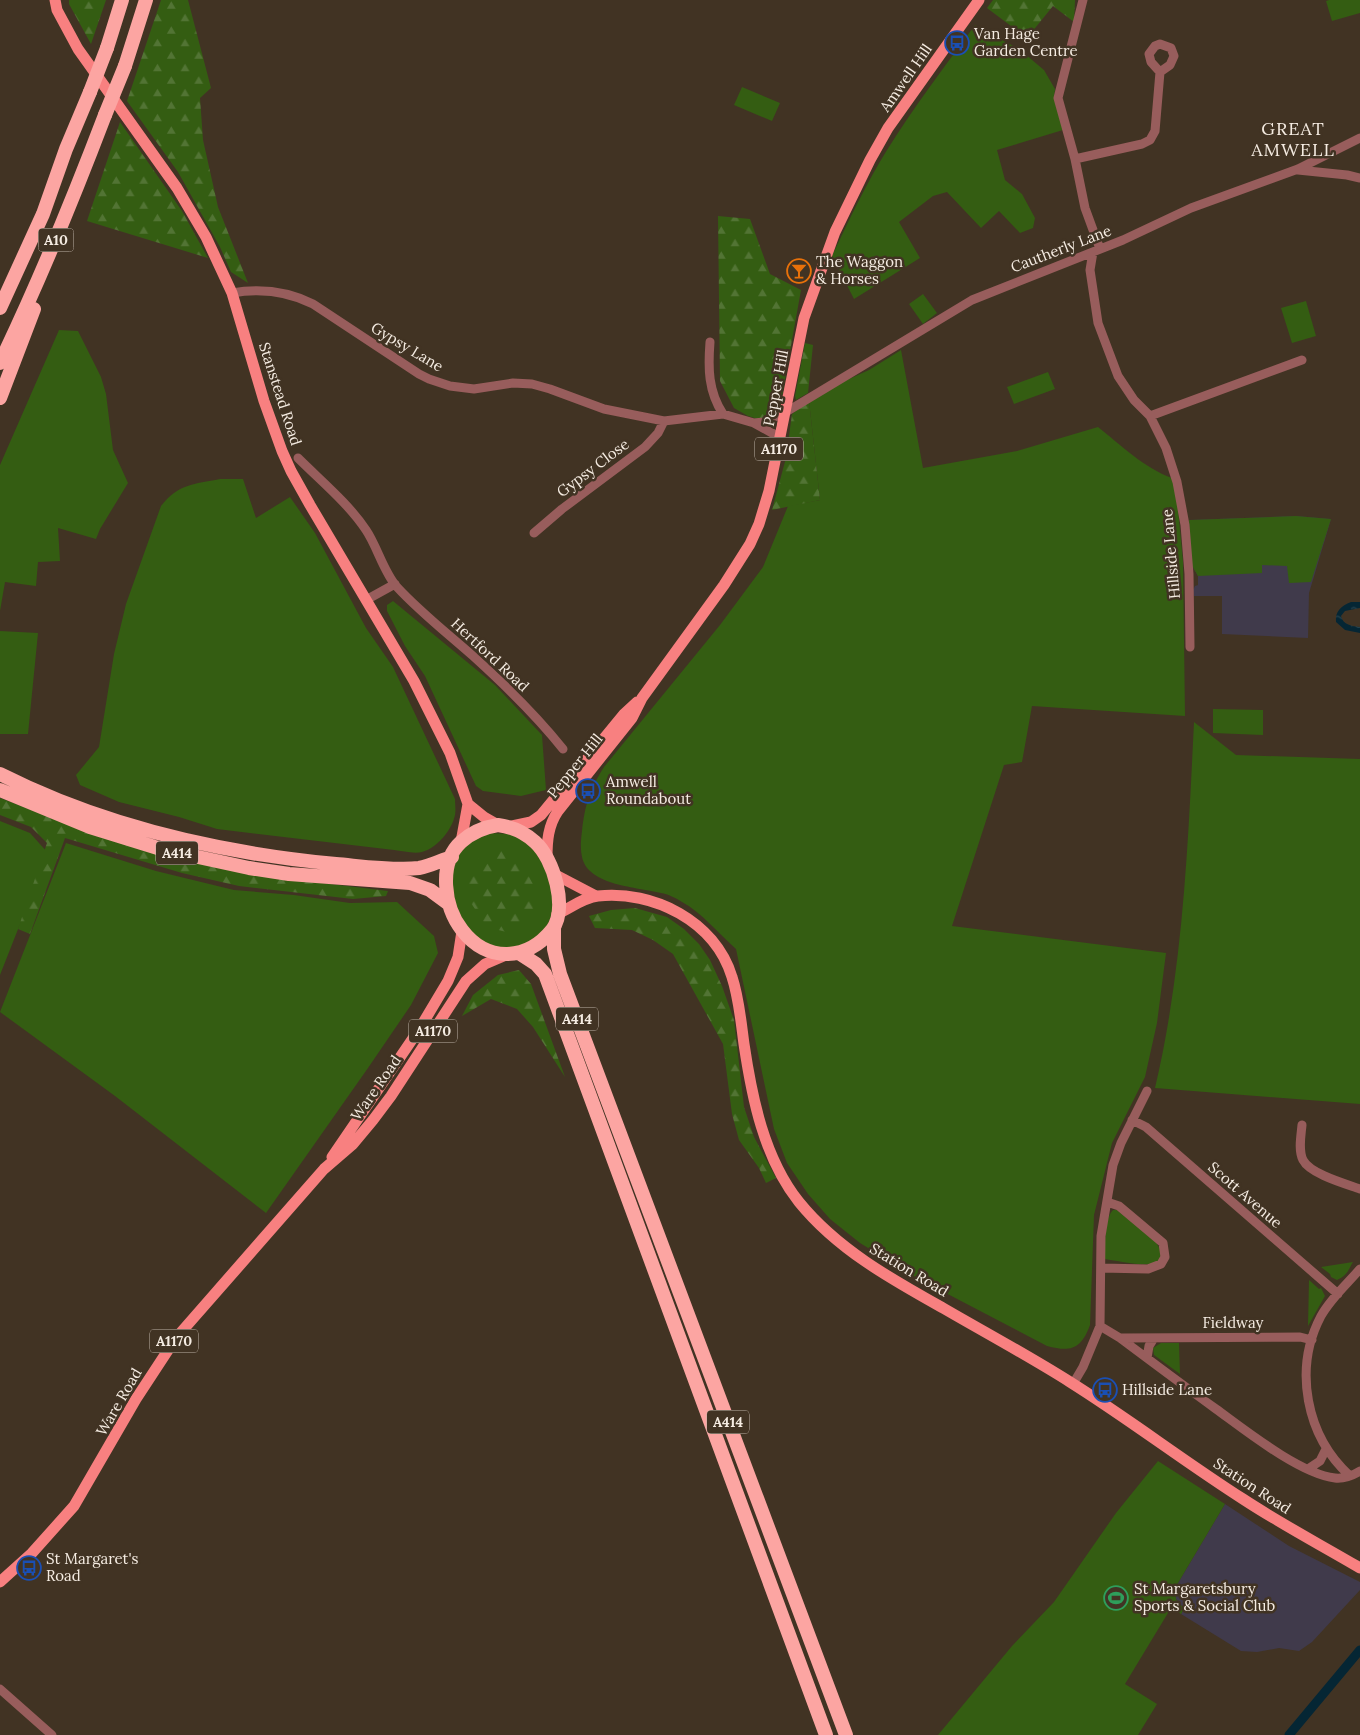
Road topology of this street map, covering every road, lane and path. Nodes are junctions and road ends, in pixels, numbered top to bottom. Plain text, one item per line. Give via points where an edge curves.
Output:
1 (55, 0) edge
2 (122, 0) edge
3 (146, 0) edge
4 (979, 0) edge
5 (1083, 0) edge
6 (1160, 72) dead end
7 (1360, 138) edge
8 (1075, 159) junction
9 (1298, 170) junction
10 (862, 176) joint
11 (1360, 178) edge
12 (43, 214) junction
13 (62, 226) junction
14 (1096, 250) junction
15 (1077, 258) junction
16 (1090, 270) junction
17 (0, 292) edge
18 (232, 293) junction
19 (0, 308) edge
20 (710, 342) dead end
21 (1302, 360) dead end
22 (0, 363) edge
23 (0, 398) edge
24 (786, 412) junction
25 (723, 414) junction
26 (1150, 416) junction
27 (664, 422) junction
28 (754, 423) junction
29 (781, 438) junction
30 (298, 458) dead end
31 (534, 533) dead end
32 (394, 584) junction
33 (366, 600) junction
34 (1190, 648) dead end
35 (642, 698) junction
36 (563, 749) dead end
37 (0, 774) edge
38 (0, 790) edge
39 (468, 804) junction
40 (505, 825) junction
41 (461, 842) junction
42 (452, 857) junction
43 (547, 858) junction
44 (554, 874) junction
45 (596, 896) junction
46 (449, 904) junction
47 (556, 920) junction
48 (462, 931) junction
49 (512, 954) junction
50 (1147, 1091) dead end
51 (1132, 1120) junction
52 (1302, 1125) dead end
53 (324, 1169) junction
54 (1360, 1189) edge
55 (1107, 1202) junction
56 (1100, 1268) junction
57 (1360, 1268) edge
58 (1338, 1294) junction
59 (1100, 1326) junction
60 (1120, 1338) junction
61 (1154, 1338) junction
62 (1312, 1340) junction
63 (1147, 1358) junction
64 (1073, 1384) junction
65 (1326, 1449) junction
66 (1308, 1469) junction
67 (1360, 1471) edge
68 (1350, 1476) junction
69 (1360, 1568) edge
70 (0, 1582) edge
71 (0, 1689) edge
72 (52, 1735) edge
73 (826, 1735) edge
74 (846, 1735) edge

1 - 18 main road, Stanstead Road via 78,49 177,188 206,237
2 - 12 highway, A10, bridge via 107,48
3 - 13 highway, A10, bridge via 125,66
4 - 10 main road, Amwell Hill / A1170 via 888,128
5 - 8 street via 1058,98
6 - 8 street via 1155,131 1150,140
7 - 9 street, Cautherly Lane
8 - 14 street
9 - 11 street
9 - 14 street, Cautherly Lane via 1191,208
10 - 24 main road, Pepper Hill / A1170 via 835,232 811,296
12 - 17 highway
12 - 19 highway, A10
13 - 22 highway, A10
13 - 23 highway via 31,320
14 - 15 street, Cautherly Lane
14 - 16 street, Hillside Lane
15 - 16 street
15 - 24 street, Cautherly Lane via 972,300
16 - 26 street, Hillside Lane via 1098,323 1118,376
18 - 27 street, Gypsy Lane via 260,290 298,296 419,374 444,385 474,389 513,383 532,384 604,409
18 - 33 main road, Stanstead Road via 282,451
20 - 25 street via 709,377 713,396
21 - 26 street
24 - 28 street
24 - 29 main road, Pepper Hill / A1170
25 - 27 street, Gypsy Lane
25 - 28 street, Gypsy Lane
26 - 34 street, Hillside Lane via 1173,468 1185,526
27 - 31 street, Gypsy Close via 645,447
28 - 29 street, Gypsy Lane
29 - 35 main road, Pepper Hill / A1170 via 769,491 750,544
30 - 32 street, Hertford Road via 366,529
32 - 33 street
32 - 36 street, Hertford Road via 509,690
33 - 39 main road, Stanstead Road via 414,681 450,754
35 - 40 main road, Pepper Hill / A1170 via 624,714 541,815 524,825
35 - 43 main road, Pepper Hill / A1170 via 632,718 550,823
37 - 42 highway, A414 via 103,817 229,850 288,860 406,869 428,866
38 - 46 highway, A414 via 90,827 161,849 289,874 410,883 430,890
39 - 40 main road via 484,816
39 - 41 main road
40 - 41 highway via 485,827
40 - 43 highway via 537,843
41 - 42 highway
42 - 46 highway via 447,870
43 - 44 highway
44 - 45 main road, Station Road
44 - 47 highway via 559,896
45 - 47 main road, Station Road via 577,903
45 - 64 main road, Station Road via 643,898 675,910 696,925 718,948 732,975 748,1070 765,1139 796,1199 818,1225 900,1284
46 - 48 highway
47 - 49 highway via 543,940 532,948
47 - 74 highway, A414 via 554,948 560,974
48 - 49 highway via 490,951
48 - 53 main road, Ware Road / A1170 via 458,957 448,981 420,1028
49 - 53 main road, Ware Road / A1170 via 486,964 466,981 379,1112 353,1144
49 - 73 highway, A414 via 536,964 545,974
50 - 51 street
51 - 55 street via 1113,1165
51 - 58 street, Scott Avenue via 1146,1127
52 - 54 street via 1300,1150 1306,1164 1315,1171
53 - 70 main road, Ware Road / A1170 via 176,1338 136,1399 74,1506 32,1553
55 - 56 street
55 - 56 street via 1119,1206 1163,1243 1165,1257 1161,1264 1148,1269
56 - 59 street
57 - 58 street
58 - 62 street via 1321,1316
59 - 60 street
59 - 64 street
60 - 61 street, Fieldway
60 - 63 street
61 - 62 street, Fieldway via 1300,1337
61 - 63 street
62 - 65 street via 1307,1392 1314,1422
63 - 66 street via 1265,1444
64 - 69 main road, Station Road via 1242,1499
65 - 66 street via 1320,1461
65 - 68 street
66 - 68 street via 1330,1477
67 - 68 street
71 - 72 street

